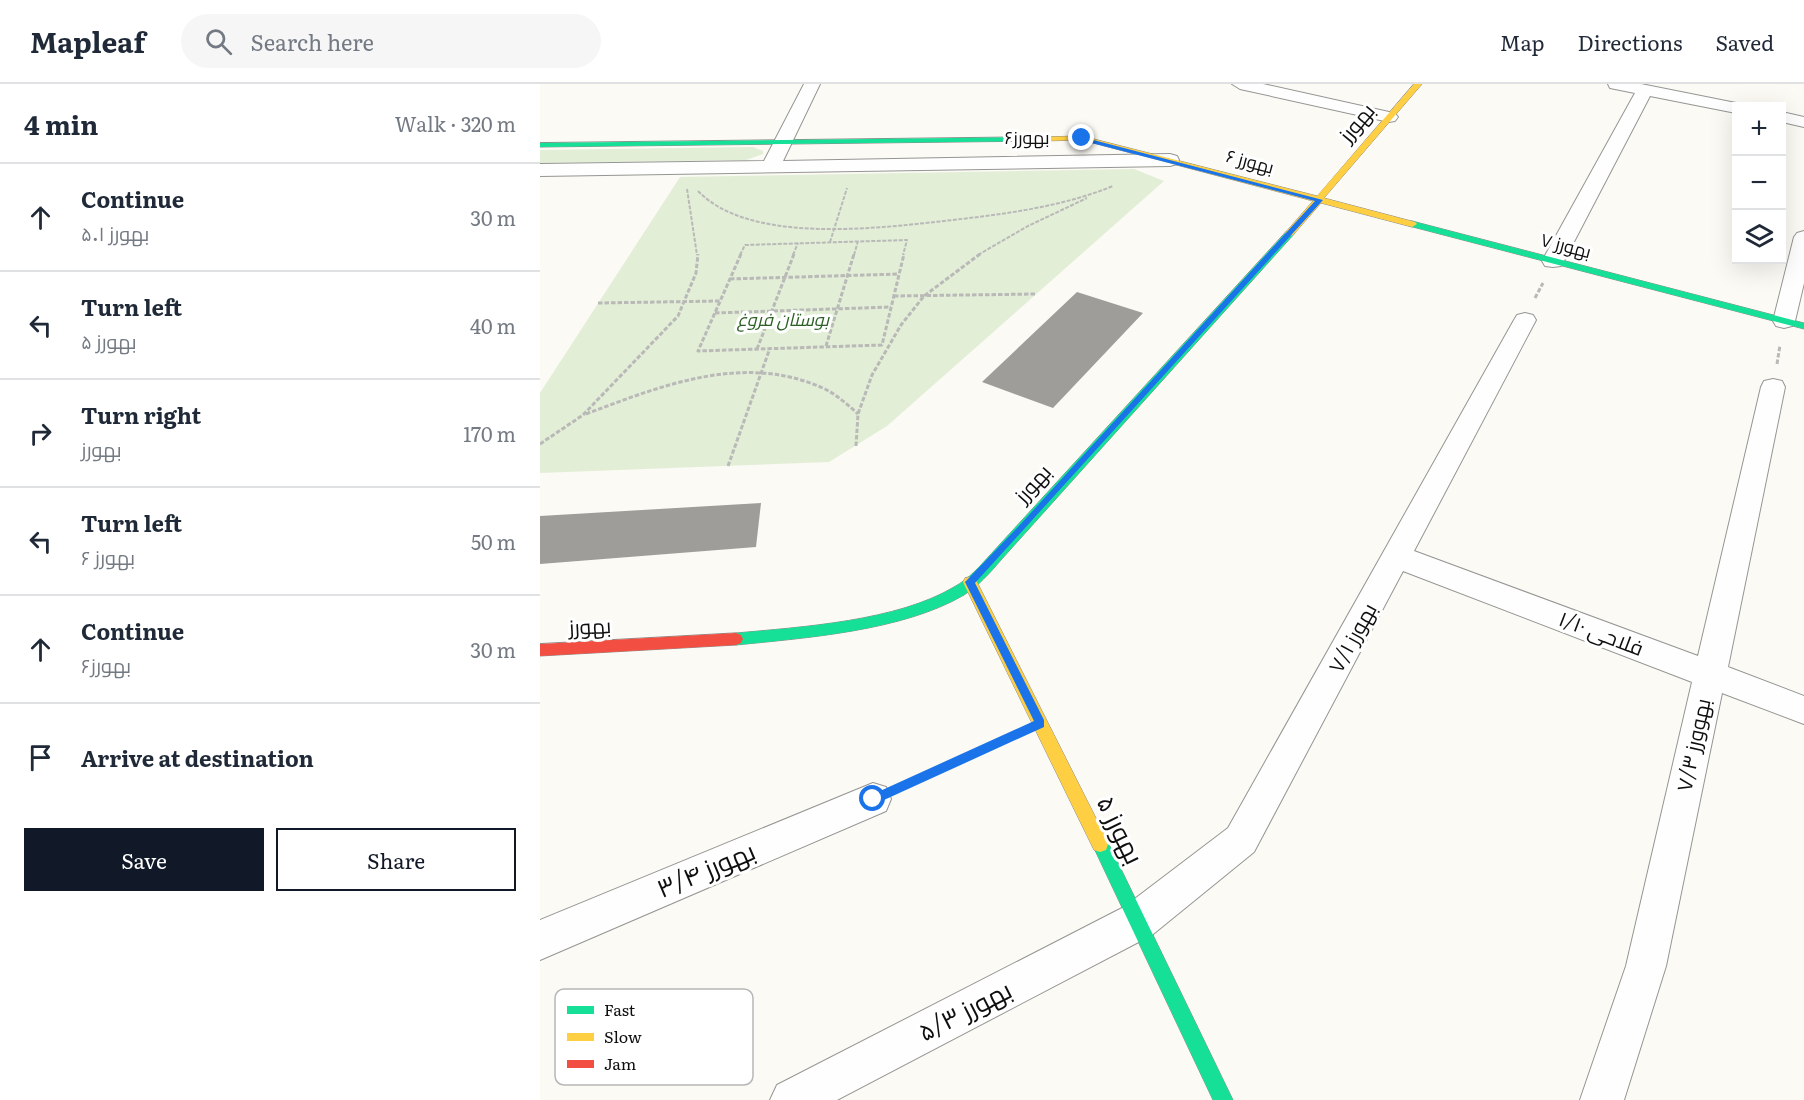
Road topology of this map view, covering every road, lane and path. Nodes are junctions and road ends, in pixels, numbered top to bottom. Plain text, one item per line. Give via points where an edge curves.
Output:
1 (813, 84) edge
2 (1240, 84) edge
3 (1418, 84) edge
4 (1616, 84) edge
5 (1645, 90) junction
6 (1732, 107) edge
7 (1389, 117) junction
8 (1786, 118) edge
9 (1804, 122) edge
10 (783, 142) junction
11 (540, 145) edge
12 (1170, 160) junction
13 (855, 165) junction
14 (770, 167) junction
15 (540, 170) edge
16 (686, 178) dead end
17 (1117, 184) dead end
18 (694, 186) dead end
19 (1096, 194) junction
20 (1320, 200) junction
21 (835, 230) junction
22 (1804, 237) edge
23 (858, 241) junction
24 (830, 242) junction
25 (798, 243) junction
26 (1553, 261) junction
27 (899, 274) junction
28 (848, 275) junction
29 (784, 277) junction
30 (730, 279) junction
31 (1036, 294) dead end
32 (894, 296) junction
33 (924, 296) junction
34 (684, 301) junction
35 (720, 301) junction
36 (598, 303) dead end
37 (891, 307) junction
38 (837, 309) junction
39 (772, 311) junction
40 (715, 313) junction
41 (1525, 320) joint
42 (1794, 323) edge
43 (826, 346) junction
44 (770, 348) junction
45 (757, 349) junction
46 (763, 373) junction
47 (1773, 387) joint
48 (858, 414) junction
49 (583, 415) junction
50 (540, 444) edge
51 (856, 446) dead end
52 (728, 466) dead end
53 (1398, 557) junction
54 (970, 582) junction
55 (540, 650) edge
56 (1710, 675) junction
57 (1804, 710) edge
58 (1041, 723) junction
59 (873, 799) joint
60 (1138, 921) junction
61 (540, 940) edge
62 (792, 1100) edge
63 (1223, 1100) edge
64 (1602, 1100) edge

1 - 10 street
2 - 7 street
3 - 7 street, بهورز
4 - 5 street
5 - 6 street
5 - 26 street
7 - 20 street, بهورز
8 - 9 street
10 - 11 street, بهورز۶
10 - 12 street, بهورز۶ via 1082,138
10 - 14 street
12 - 13 street, بهورز۶
12 - 20 street, بهورز ۶
13 - 14 street, بهورز۶
13 - 21 path
14 - 15 street, بهورز۶
16 - 34 path via 698,248 696,273
17 - 19 path
18 - 21 path via 710,203 742,214 779,225
19 - 21 path via 1034,209 970,218
19 - 33 path via 993,246
20 - 26 street, بهورز ۷
20 - 54 street, بهورز
21 - 24 path
22 - 42 street
23 - 24 path
23 - 27 path via 907,240
23 - 28 path
24 - 25 path
25 - 29 path
25 - 30 path via 745,245
26 - 41 path
26 - 42 street, بهورز ۷
27 - 28 path
27 - 32 path
28 - 29 path
28 - 38 path
29 - 30 path
29 - 39 path
30 - 35 path
31 - 33 path
32 - 33 path
32 - 37 path
33 - 48 path via 901,325 872,375
34 - 35 path
34 - 36 path
34 - 49 path via 678,316
35 - 40 path
37 - 38 path
37 - 43 path via 882,345
38 - 39 path
38 - 43 path
39 - 40 path
39 - 45 path
40 - 45 path via 698,351
41 - 53 street, بهورز ۷/۱
42 - 47 path
43 - 44 path
44 - 45 path
44 - 46 path
46 - 48 path via 827,390
46 - 49 path via 724,372 681,379
46 - 52 path
47 - 56 street, بهوورز ۷/۳
48 - 51 path
49 - 50 path
53 - 56 street, فلاحی ۱/۱۰
53 - 60 street, بهورز ۷/۱ via 1241,840
54 - 55 street, بهورز via 913,611 835,626 731,640
54 - 58 street, بهورز ۵
56 - 57 street, فلاحی ۱/۱۰
56 - 64 street, بهوورز ۷/۳ via 1646,966
58 - 59 path
58 - 60 street, بهورز ۵
59 - 61 street, بهورز ۳/۴
60 - 62 street, بهورز ۵/۳
60 - 63 street, بهورز ۵

